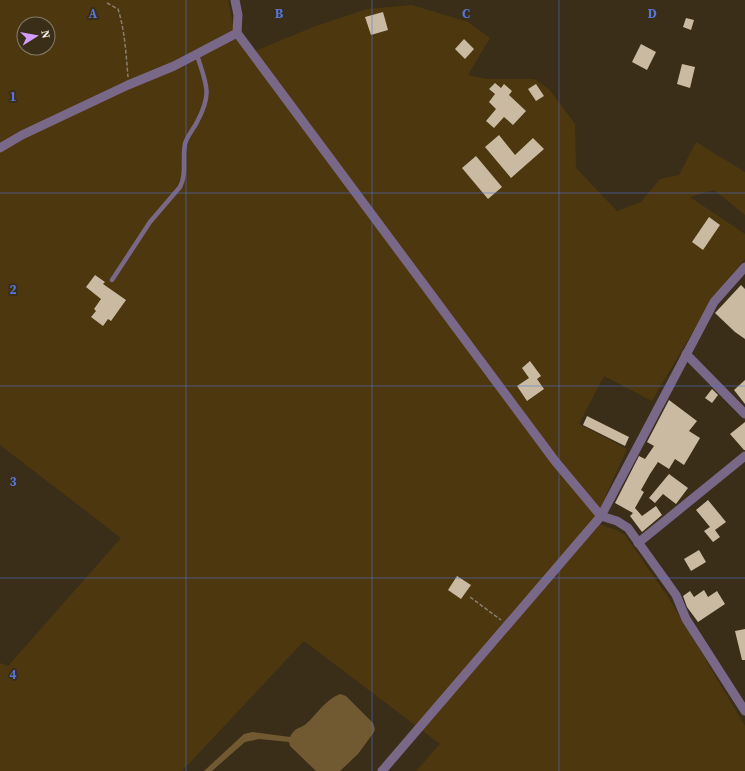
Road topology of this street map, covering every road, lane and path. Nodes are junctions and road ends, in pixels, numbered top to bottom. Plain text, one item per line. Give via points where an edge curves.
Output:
1 (235, 0) edge
2 (107, 3) dead end
3 (237, 33) junction
4 (197, 55) junction
5 (128, 84) junction
6 (0, 148) edge
7 (745, 267) edge
8 (112, 280) dead end
9 (686, 354) junction
10 (745, 414) edge
11 (745, 456) edge
12 (601, 516) junction
13 (638, 543) junction
14 (470, 597) dead end
15 (507, 625) junction
16 (745, 710) edge
17 (382, 771) edge

1 - 3 street via 238,15
2 - 5 path via 118,9 121,18
3 - 4 street
3 - 12 street via 555,461
4 - 5 street
4 - 8 lane via 207,96 205,106 185,144 183,181 150,222
5 - 6 street
7 - 9 street via 714,302
9 - 10 street
9 - 12 street
11 - 13 street
12 - 13 street via 628,528
12 - 15 street
13 - 16 street via 676,595 686,619
14 - 15 path
15 - 17 street

